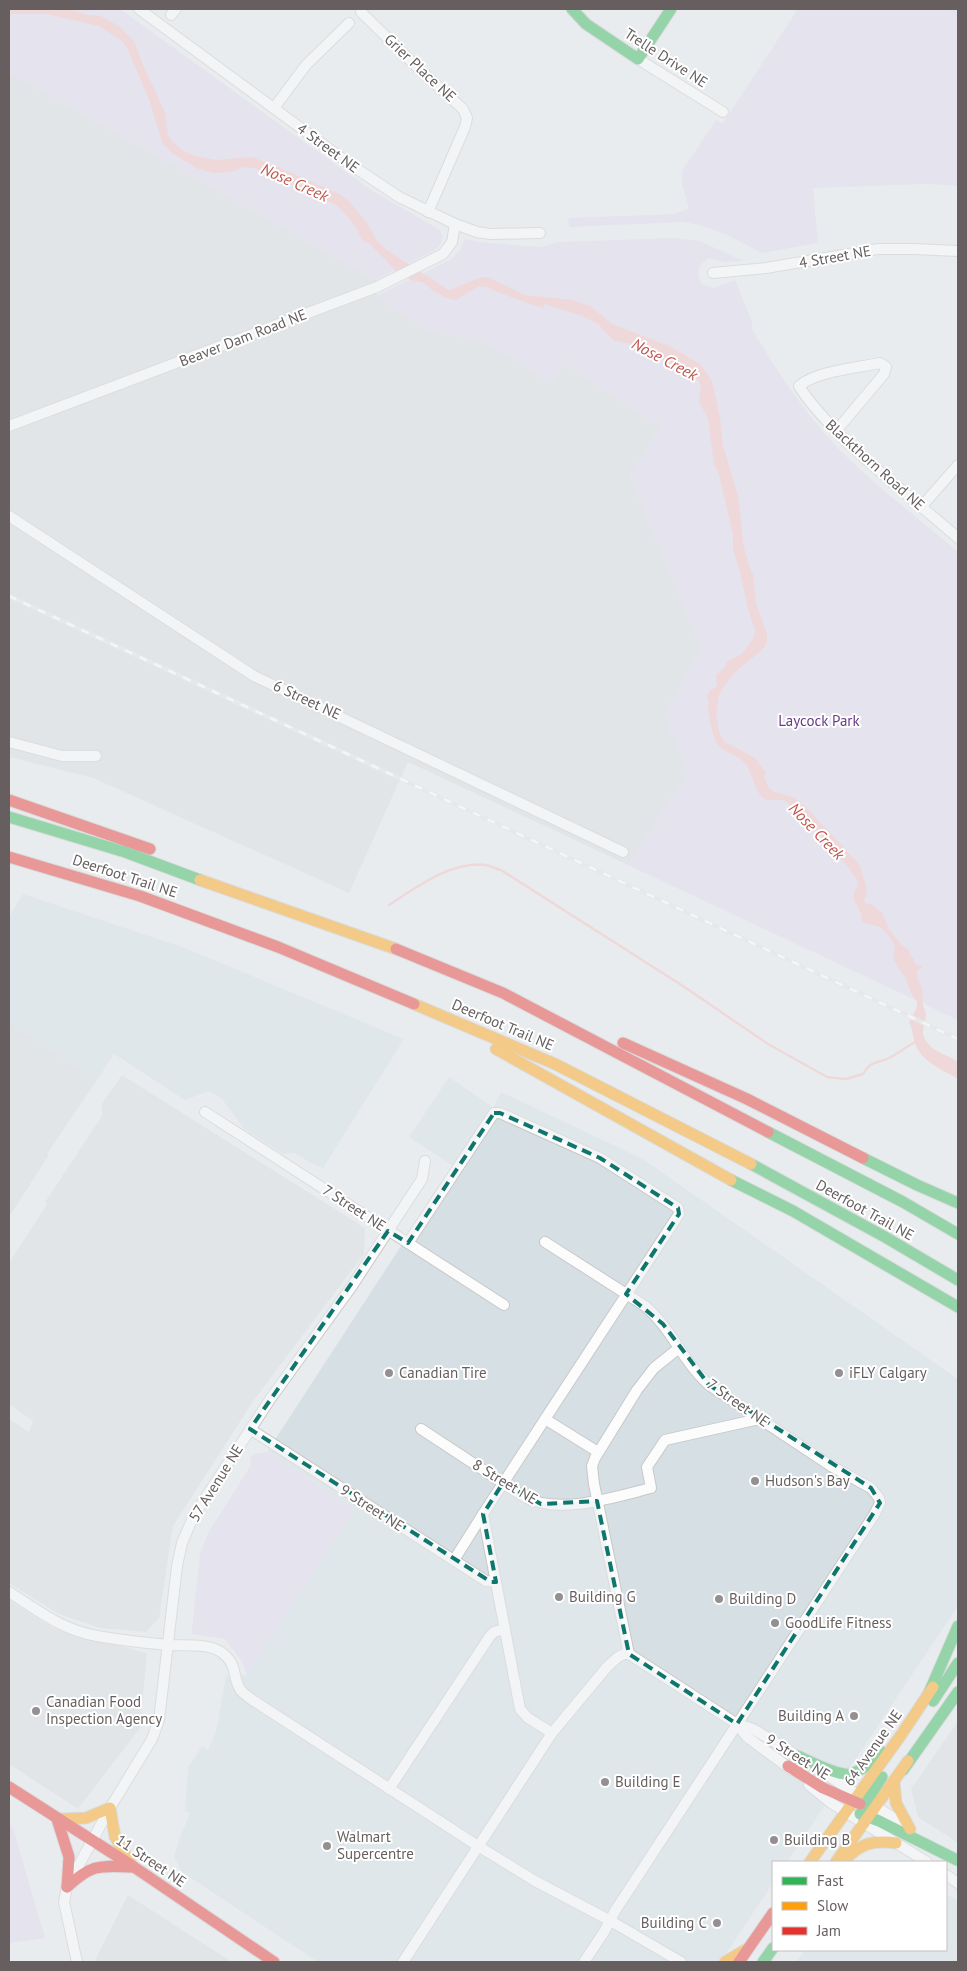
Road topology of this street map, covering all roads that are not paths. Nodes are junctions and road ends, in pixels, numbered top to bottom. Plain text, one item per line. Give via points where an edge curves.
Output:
1 (139, 9) edge
2 (572, 9) edge
3 (672, 9) edge
4 (361, 12) dead end
5 (349, 23) dead end
6 (638, 59) junction
7 (274, 108) junction
8 (723, 112) dead end
9 (428, 212) junction
10 (455, 224) junction
11 (540, 233) dead end
12 (958, 251) edge
13 (713, 272) dead end
14 (9, 426) edge
15 (836, 431) junction
16 (958, 465) edge
17 (922, 506) junction
18 (9, 516) edge
19 (958, 538) edge
20 (9, 742) edge
21 (96, 756) dead end
22 (9, 800) edge
23 (9, 817) edge
24 (623, 852) dead end
25 (9, 857) edge
26 (325, 925) junction
27 (324, 965) junction
28 (578, 1031) junction
29 (205, 1112) dead end
30 (425, 1161) dead end
31 (958, 1203) edge
32 (793, 1212) junction
33 (388, 1231) junction
34 (958, 1234) edge
35 (408, 1242) junction
36 (545, 1242) dead end
37 (958, 1280) edge
38 (626, 1294) junction
39 (504, 1305) dead end
40 (958, 1307) edge
41 (958, 1320) edge
42 (679, 1348) junction
43 (545, 1419) junction
44 (759, 1419) junction
45 (250, 1429) junction
46 (421, 1429) dead end
47 (598, 1452) junction
48 (503, 1483) junction
49 (597, 1501) junction
50 (483, 1514) junction
51 (454, 1560) junction
52 (496, 1582) junction
53 (9, 1592) edge
54 (958, 1626) edge
55 (505, 1629) junction
56 (168, 1645) junction
57 (958, 1649) edge
58 (628, 1654) junction
59 (958, 1663) edge
60 (958, 1683) edge
61 (958, 1692) edge
62 (928, 1695) junction
63 (736, 1724) junction
64 (552, 1733) junction
65 (901, 1735) junction
66 (798, 1756) junction
67 (788, 1766) junction
68 (903, 1770) junction
69 (894, 1781) junction
70 (9, 1787) edge
71 (389, 1789) junction
72 (110, 1808) junction
73 (864, 1808) junction
74 (845, 1813) junction
75 (57, 1819) junction
76 (910, 1829) junction
77 (93, 1841) junction
78 (896, 1843) junction
79 (478, 1846) junction
80 (958, 1860) edge
81 (811, 1861) edge
82 (837, 1861) edge
83 (844, 1861) edge
84 (925, 1861) edge
85 (134, 1867) junction
86 (947, 1876) edge
87 (958, 1883) edge
88 (67, 1887) junction
89 (772, 1914) edge
90 (609, 1920) junction
91 (748, 1948) junction
92 (772, 1949) edge
93 (78, 1962) edge
94 (274, 1962) edge
95 (402, 1962) edge
96 (584, 1962) edge
97 (682, 1962) edge
98 (725, 1962) edge
99 (739, 1962) edge
100 (763, 1962) edge

1 - 7 street, 4 Street NE
2 - 6 main road, Trelle Drive NE via 586,24
3 - 6 main road
4 - 9 street, Grier Place NE via 463,108 467,118
5 - 7 street via 306,65
6 - 8 street, Trelle Drive NE
7 - 9 street, 4 Street NE via 374,181
9 - 10 street, 4 Street NE
10 - 11 street, 4 Street NE via 490,234
10 - 14 street, Beaver Dam Road NE via 449,248 433,260 378,287
12 - 13 street, 4 Street NE via 878,249 766,268
15 - 15 street, Blackthorn Road NE via 799,386 806,380 880,363 886,367 884,374
15 - 17 street, Blackthorn Road NE
16 - 17 street
17 - 19 street, Blackthorn Road NE
18 - 24 street, 6 Street NE via 254,676
20 - 21 street via 62,756
22 - 26 main road via 130,841
23 - 26 main road, Deerfoot Trail NE via 125,852
25 - 27 main road, Deerfoot Trail NE via 140,896
26 - 28 main road, Deerfoot Trail NE via 381,943 504,994
27 - 32 main road via 340,978 475,1038
27 - 37 main road, Deerfoot Trail NE via 555,1064 787,1184
28 - 31 main road via 595,1030 747,1099
28 - 34 main road, Deerfoot Trail NE
29 - 33 street, 7 Street NE
30 - 33 street, 57 Avenue NE via 422,1178
32 - 40 main road
32 - 41 main road
33 - 35 street, 7 Street NE
33 - 45 street, 57 Avenue NE
35 - 38 street via 494,1113 500,1113 600,1158 678,1208 679,1214
35 - 39 street, 7 Street NE
36 - 38 street, 7 Street NE
38 - 42 street, 7 Street NE via 654,1314
38 - 43 street
42 - 44 street, 7 Street NE via 700,1377
42 - 47 street via 644,1379
43 - 47 street
43 - 48 street
44 - 49 street, 8 Street NE via 664,1440 647,1467 651,1488
44 - 63 street, 7 Street NE via 866,1485 876,1493 880,1503
45 - 51 street, 9 Street NE
45 - 56 street, 57 Avenue NE via 194,1515 182,1543 176,1566
46 - 48 street, 8 Street NE
47 - 49 street via 592,1466
48 - 49 street, 8 Street NE via 541,1504
48 - 50 street
49 - 58 street
50 - 51 street
50 - 52 street
51 - 52 street, 9 Street NE via 486,1580
52 - 55 street
53 - 56 street via 46,1618 71,1629 96,1636
54 - 62 main road
55 - 64 street via 520,1709
55 - 71 street via 490,1636
56 - 71 street via 211,1647 222,1652 235,1671 240,1689 251,1699
56 - 72 street, 57 Avenue NE via 162,1703 154,1732
57 - 62 main road, 64 Avenue NE
58 - 63 street, 9 Street NE
58 - 64 street via 618,1656 607,1667
59 - 73 main road
60 - 68 main road, 64 Avenue NE
61 - 68 main road
62 - 65 main road, 64 Avenue NE
63 - 66 street, 9 Street NE via 753,1729
63 - 67 street, 9 Street NE via 747,1737
63 - 90 street
64 - 79 street
65 - 66 main road via 870,1764 849,1774
65 - 73 main road, 64 Avenue NE
66 - 73 street, 9 Street NE
67 - 73 main road
67 - 74 street, 9 Street NE
68 - 69 main road, 64 Avenue NE
69 - 73 main road, 64 Avenue NE
69 - 76 main road via 896,1804
70 - 75 main road, 11 Street NE
71 - 79 street
72 - 75 main road via 88,1819
72 - 77 street, 57 Avenue NE
72 - 85 main road via 115,1837
73 - 74 main road, 64 Avenue NE
73 - 74 street, 9 Street NE
73 - 76 street, 9 Street NE
73 - 78 street, 9 Street NE
73 - 80 main road
73 - 82 main road, 64 Avenue NE
74 - 81 main road, 64 Avenue NE
75 - 77 main road, 11 Street NE
75 - 88 main road via 69,1857
76 - 80 street, 9 Street NE
77 - 85 main road, 11 Street NE
77 - 88 street, 57 Avenue NE
78 - 83 main road via 875,1840 854,1850
78 - 84 street, 9 Street NE
79 - 90 street
79 - 95 street
85 - 88 main road via 100,1866 82,1873
85 - 94 main road, 11 Street NE
86 - 87 street
88 - 93 street via 64,1902
89 - 91 main road
90 - 96 street
90 - 97 street
91 - 98 main road
91 - 99 main road
92 - 100 main road

